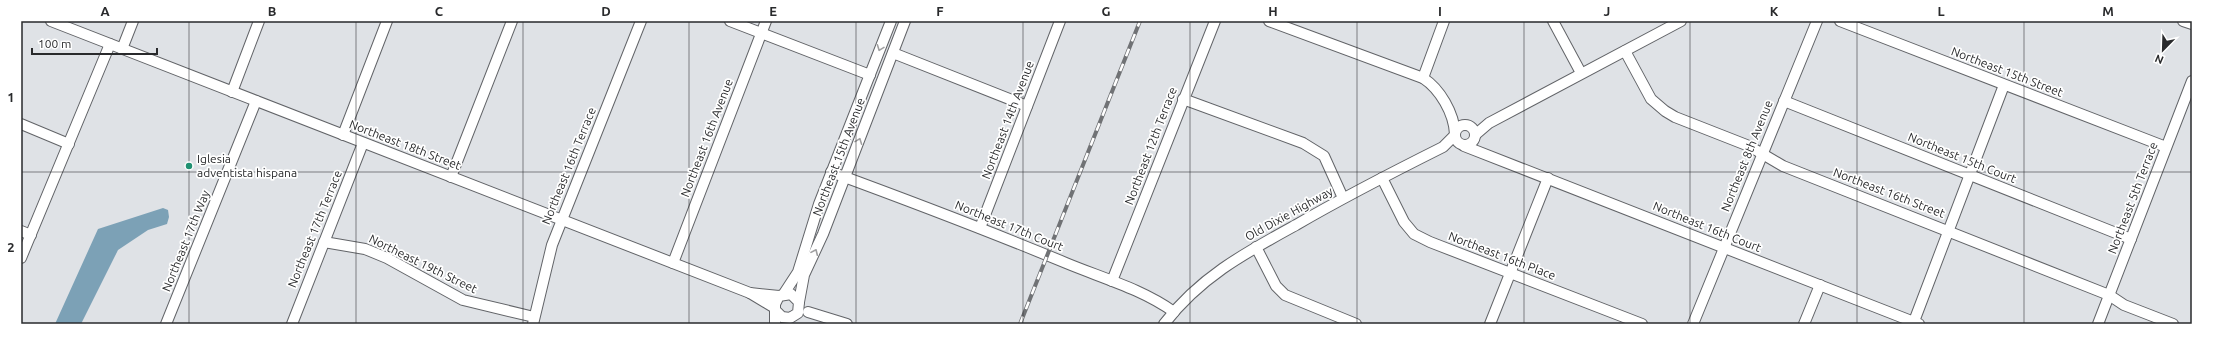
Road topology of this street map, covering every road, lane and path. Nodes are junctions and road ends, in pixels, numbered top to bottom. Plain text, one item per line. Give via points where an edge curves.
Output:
1 (51, 21) edge
2 (133, 21) edge
3 (259, 21) edge
4 (387, 21) edge
5 (512, 21) edge
6 (641, 21) edge
7 (730, 21) edge
8 (766, 21) edge
9 (891, 21) edge
10 (905, 21) edge
11 (1060, 21) edge
12 (1215, 21) edge
13 (1269, 21) edge
14 (1444, 21) edge
15 (1553, 21) edge
16 (1681, 21) edge
17 (1817, 21) edge
18 (1840, 21) edge
19 (2183, 21) edge
20 (2192, 24) edge
21 (761, 33) junction
22 (110, 44) junction
23 (122, 49) junction
24 (1625, 51) junction
25 (893, 53) junction
26 (1581, 74) junction
27 (870, 75) junction
28 (1423, 78) junction
29 (2192, 81) edge
30 (2004, 85) junction
31 (232, 92) junction
32 (1183, 99) junction
33 (256, 101) junction
34 (1784, 101) junction
35 (1027, 106) junction
36 (1451, 115) junction
37 (21, 124) edge
38 (1470, 131) junction
39 (343, 135) junction
40 (1458, 140) junction
41 (363, 143) junction
42 (69, 144) junction
43 (2166, 147) junction
44 (1485, 153) junction
45 (1762, 154) junction
46 (831, 172) junction
47 (1971, 175) junction
48 (451, 177) junction
49 (844, 177) junction
50 (1382, 178) junction
51 (1548, 178) junction
52 (1343, 198) junction
53 (562, 220) junction
54 (980, 228) junction
55 (1948, 230) junction
56 (26, 233) edge
57 (2131, 239) junction
58 (324, 242) junction
59 (1256, 247) junction
60 (1724, 248) junction
61 (21, 258) edge
62 (673, 263) junction
63 (1510, 273) junction
64 (1112, 281) junction
65 (1820, 285) junction
66 (750, 294) junction
67 (2110, 295) junction
68 (781, 296) junction
69 (800, 303) junction
70 (776, 310) junction
71 (808, 312) junction
72 (1174, 312) junction
73 (790, 320) edge
74 (533, 321) edge
75 (1915, 323) edge
76 (166, 324) edge
77 (292, 324) edge
78 (776, 324) edge
79 (847, 324) edge
80 (1164, 324) edge
81 (1356, 324) edge
82 (1490, 324) edge
83 (1642, 324) edge
84 (1693, 324) edge
85 (1804, 324) edge
86 (2098, 324) edge
87 (2173, 324) edge

1 - 22 street, Northeast 18th Street
2 - 23 street
3 - 31 street
4 - 39 street
5 - 48 street
6 - 53 street, Northeast 16th Terrace
7 - 21 street
8 - 21 street, Northeast 16th Avenue
9 -> 27 street, Northeast 15th Avenue
10 - 25 street, Northeast 15th Avenue
11 - 35 street, Northeast 14th Avenue
12 - 32 street, Northeast 12th Terrace
13 - 28 street, Northeast 16th Court
14 - 28 street
15 - 26 street
16 - 24 street
17 - 34 street, Northeast 8th Avenue
18 - 30 street, Northeast 15th Street
19 - 20 street
21 - 27 street
21 - 62 street, Northeast 16th Avenue
22 - 23 street, Northeast 18th Street
22 - 42 street
23 - 31 street, Northeast 18th Street
24 - 26 street
24 - 45 street, Northeast 16th Street via 1651,99 1665,112 1750,146
25 - 35 street
49 -> 25 street, Northeast 15th Avenue
26 - 38 street
27 - 46 street, Northeast 15th Avenue
28 - 36 street, Northeast 16th Court via 1434,85
29 - 43 street, Northeast 5th Terrace
30 - 43 street, Northeast 15th Street
30 - 47 street
31 - 33 street, Northeast 18th Street
32 - 52 street via 1303,143 1324,156
32 - 64 street, Northeast 12th Terrace
33 - 39 street, Northeast 18th Street
33 - 76 street, Northeast 17th Way
34 - 45 street, Northeast 8th Avenue
34 - 47 street, Northeast 15th Court
35 - 54 street, Northeast 14th Avenue
36 - 38 street, Northeast 16th Court
36 - 40 street, Northeast 16th Court
37 - 42 street
38 - 40 street via 1457,128
38 - 40 street via 1470,144
38 - 44 street, Northeast 16th Court via 1476,144
39 - 41 street, Northeast 18th Street
40 - 44 street, Northeast 16th Court
40 - 50 street, Old Dixie Highway
41 - 48 street, Northeast 18th Street
41 - 58 street, Northeast 17th Terrace
42 - 56 street
43 - 57 street, Northeast 5th Terrace
44 - 51 street, Northeast 16th Court
45 - 55 street, Northeast 16th Street via 1783,166
45 - 60 street, Northeast 8th Avenue
46 - 49 street, Northeast 17th Court
46 - 68 street, Northeast 15th Avenue via 798,272
47 - 55 street
47 - 57 street, Northeast 15th Court
48 - 53 street, Northeast 18th Street
49 - 54 street, Northeast 17th Court
69 -> 49 street, Northeast 15th Avenue via 804,275
50 - 52 street, Old Dixie Highway
50 - 63 street, Northeast 16th Place via 1404,222 1414,234
51 - 60 street, Northeast 16th Court
51 - 63 street
52 - 59 street, Old Dixie Highway
53 - 62 street, Northeast 18th Street
53 - 74 street, Northeast 16th Terrace via 552,245
54 - 64 street, Northeast 17th Court
55 - 67 street, Northeast 16th Street
55 - 75 street
56 - 61 street
57 - 67 street, Northeast 5th Terrace
58 - 74 street, Northeast 19th Street via 365,249 387,258 463,300
58 - 77 street, Northeast 17th Terrace
59 - 72 street, Old Dixie Highway via 1223,267 1197,288
59 - 81 street via 1276,286 1285,295
60 - 65 street, Northeast 16th Court
60 - 84 street, Northeast 8th Avenue
62 - 66 street, Northeast 18th Street
63 - 82 street
63 - 83 street, Northeast 16th Place
64 - 72 street, Northeast 17th Court via 1153,298
65 - 75 street, Northeast 16th Court
65 - 85 street
66 - 68 street, Northeast 18th Street
66 - 70 street, Northeast 18th Street
67 - 86 street, Northeast 5th Terrace
67 - 87 street, Northeast 16th Street via 2124,305
68 - 69 street via 791,294
68 - 70 street
69 - 71 street
69 - 73 street via 798,313
70 - 73 street via 782,317
70 - 78 street
71 - 73 street
71 - 79 street
72 - 80 street, Old Dixie Highway

